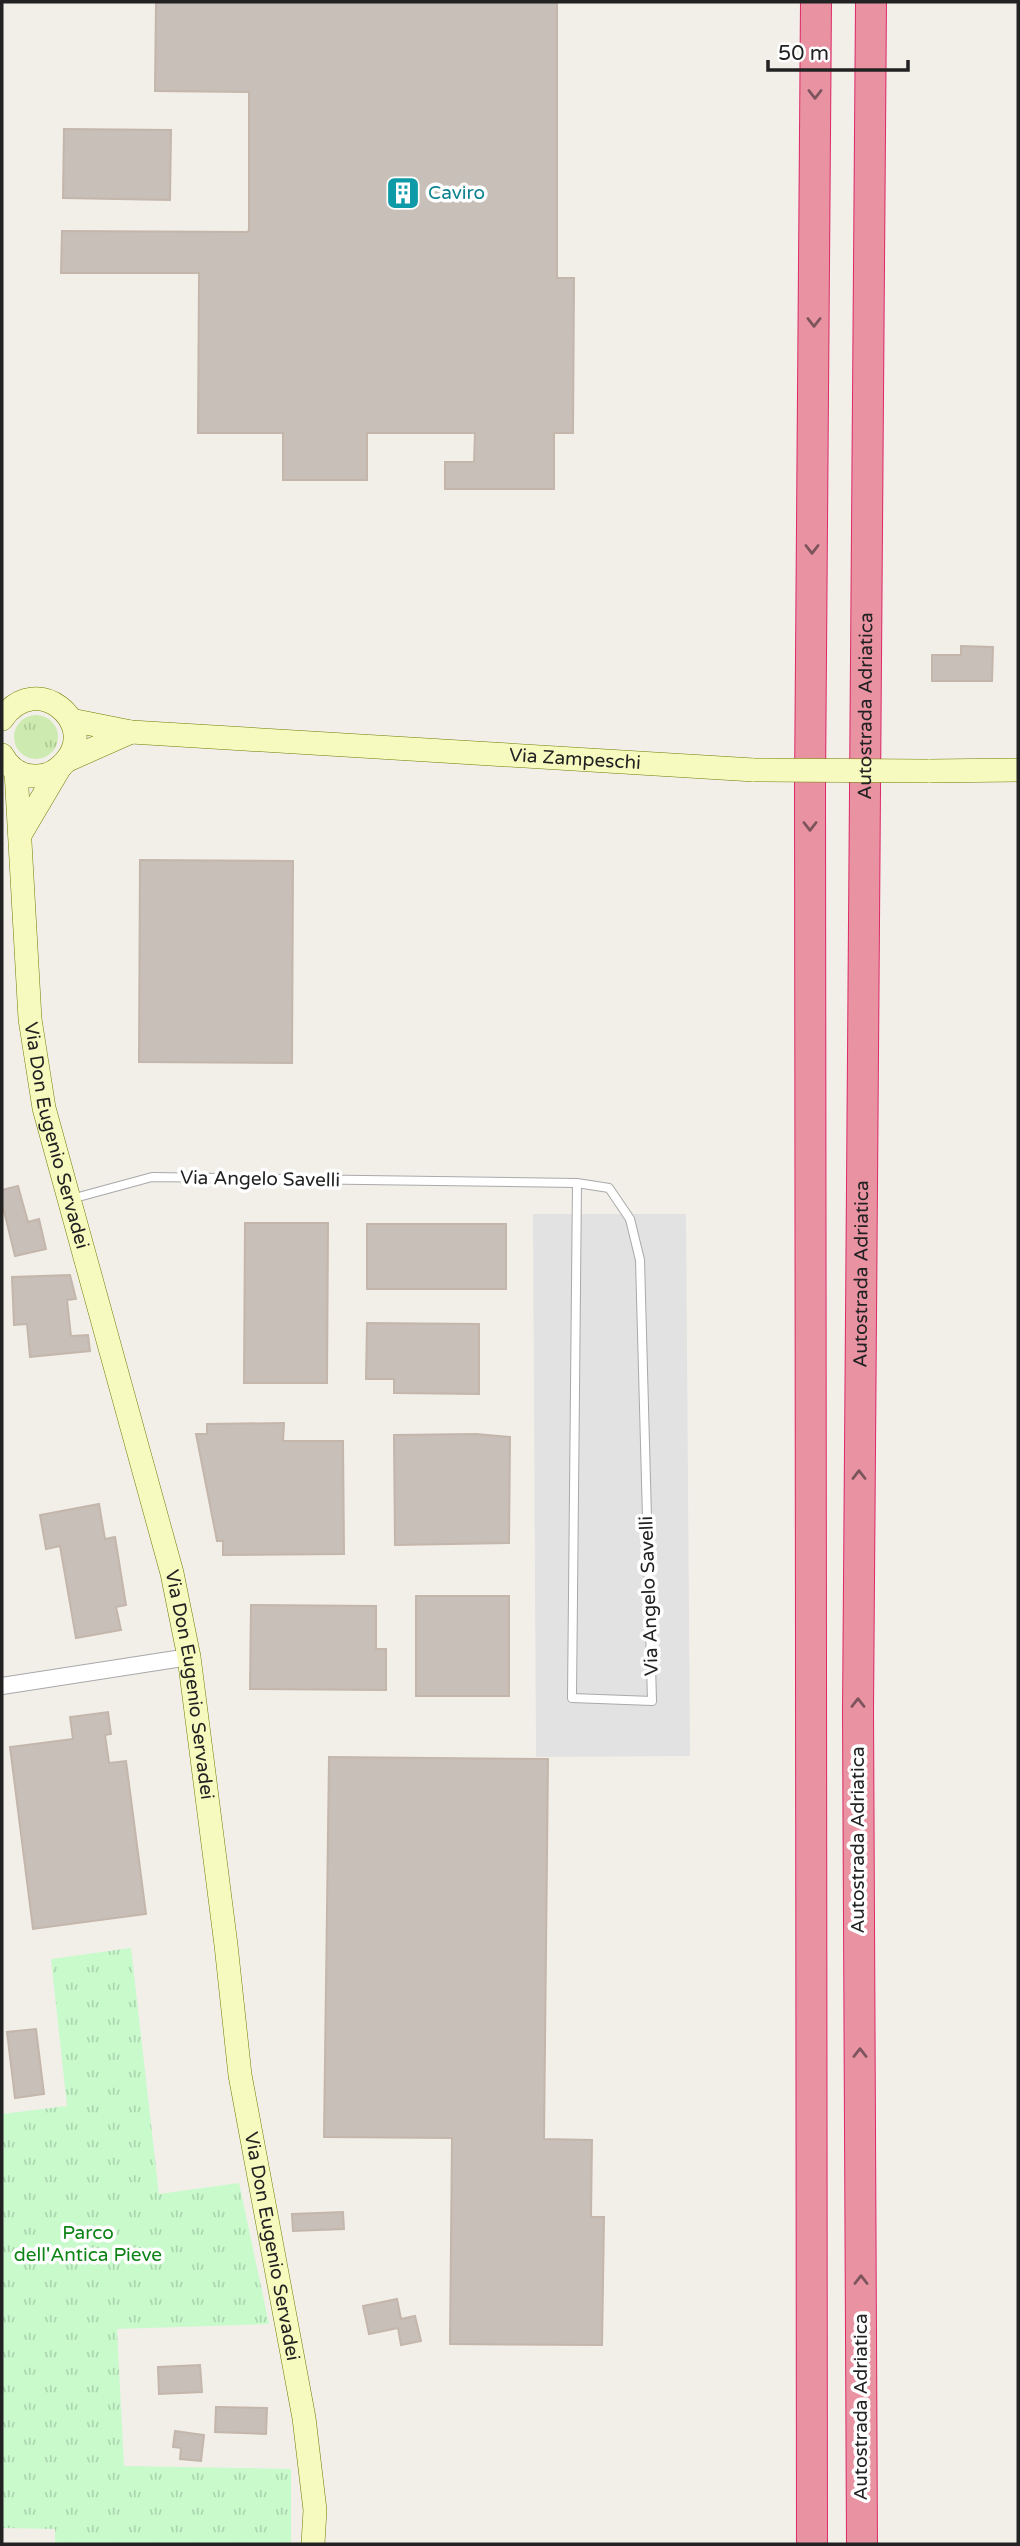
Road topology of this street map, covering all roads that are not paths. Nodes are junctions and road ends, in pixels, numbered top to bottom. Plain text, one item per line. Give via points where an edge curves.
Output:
1 (816, 2) edge
2 (872, 2) edge
3 (2, 719) edge
4 (71, 720) junction
5 (131, 732) junction
6 (9, 763) edge
7 (63, 764) junction
8 (1018, 770) edge
9 (20, 835) junction
10 (578, 1183) junction
11 (71, 1199) junction
12 (189, 1657) junction
13 (2, 1686) edge
14 (313, 2544) edge
15 (812, 2544) edge
16 (862, 2544) edge

1 -> 15 highway via 810,787
16 -> 2 highway, Autostrada Adriatica via 858,1712
3 - 4 street via 18,702 42,699 64,710
4 - 5 street, Via Zampeschi
4 - 7 street via 75,740
5 - 7 street, Via Zampeschi
5 - 8 street, Via Zampeschi, bridge via 754,770
6 - 7 street, Via Zampeschi via 38,776
6 - 9 street, Via Don Eugenio Servadei
7 - 9 street
9 - 11 street, Via Don Eugenio Servadei via 30,1019 44,1108
10 - 10 lane, Via Angelo Savelli via 572,1698 652,1701 640,1260 630,1219 609,1188
10 - 11 lane, Via Angelo Savelli via 152,1177
11 - 12 street, Via Don Eugenio Servadei via 172,1573
12 - 13 street
12 - 14 street, Via Don Eugenio Servadei via 240,2075 306,2430 315,2510

